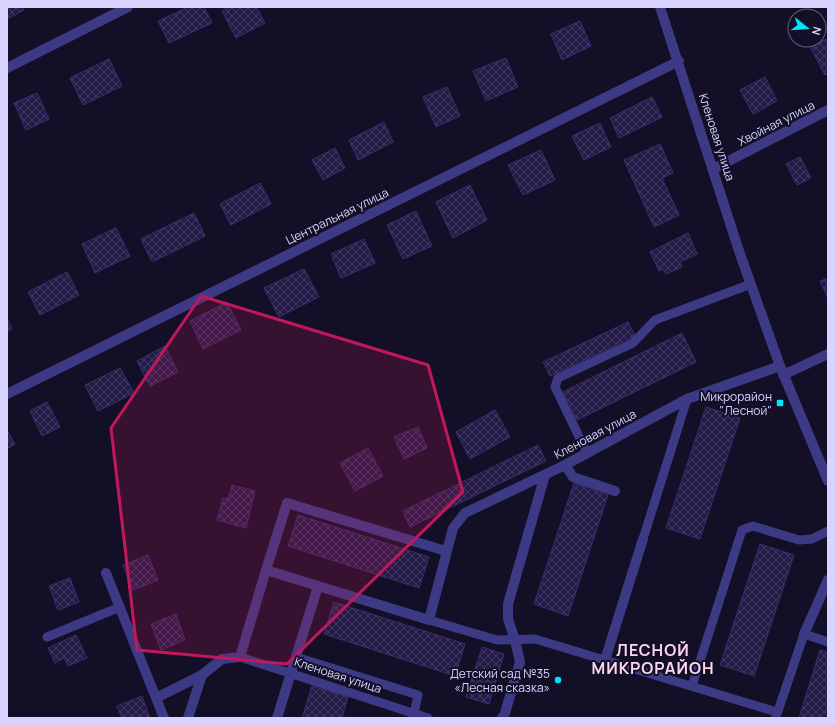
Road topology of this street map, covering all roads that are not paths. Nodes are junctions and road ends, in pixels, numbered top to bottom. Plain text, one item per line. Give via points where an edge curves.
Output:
1 (128, 7) edge
2 (660, 7) edge
3 (679, 61) junction
4 (7, 68) edge
5 (828, 110) edge
6 (713, 168) junction
7 (751, 284) junction
8 (828, 354) edge
9 (781, 371) junction
10 (7, 394) edge
11 (687, 399) junction
12 (588, 453) junction
13 (565, 465) junction
14 (545, 474) junction
15 (828, 481) edge
16 (615, 491) dead end
17 (828, 531) edge
18 (643, 539) joint
19 (446, 551) junction
20 (266, 570) junction
21 (106, 573) dead end
22 (828, 580) edge
23 (318, 586) junction
24 (120, 607) junction
25 (429, 620) junction
26 (804, 634) junction
27 (47, 637) dead end
28 (516, 640) junction
29 (828, 642) edge
30 (240, 657) junction
31 (296, 657) junction
32 (604, 660) junction
33 (291, 674) junction
34 (202, 675) junction
35 (692, 686) junction
36 (156, 698) junction
37 (776, 715) edge
38 (414, 716) edge
39 (164, 718) edge
40 (188, 718) edge
41 (277, 718) edge
42 (428, 718) edge
43 (502, 718) edge

1 - 4 street
2 - 3 street, Кленовая улица
3 - 6 street, Кленовая улица
3 - 10 street, Центральная улица
5 - 6 street, Хвойная улица
6 - 7 street, Кленовая улица
7 - 9 street, Кленовая улица
7 - 12 lane via 655,320 634,343 558,378 555,387
8 - 9 street
9 - 11 street, Кленовая улица
9 - 15 street, Кленовая улица
11 - 12 street, Кленовая улица
11 - 18 lane
12 - 13 street, Кленовая улица
13 - 14 street, Кленовая улица
13 - 16 street via 573,477
14 - 19 street, Кленовая улица via 465,513 453,528
14 - 28 street via 508,604 508,619
17 - 35 lane via 812,539 799,540 754,526 742,530
18 - 32 street
19 - 20 street via 287,503
19 - 25 street, Кленовая улица
20 - 23 street
20 - 30 street
21 - 24 street
22 - 26 street
23 - 25 street
23 - 31 street
24 - 27 lane
24 - 36 street
25 - 28 lane via 497,640
26 - 29 lane
26 - 37 lane
28 - 32 lane via 535,639
28 - 43 street via 520,662
30 - 33 lane, Кленовая улица
30 - 34 street, Кленовая улица via 222,659
31 - 33 street
31 - 38 lane via 418,695
32 - 35 lane
33 - 38 lane, Кленовая улица
33 - 41 street
34 - 36 street, Кленовая улица
34 - 40 street
35 - 37 lane
36 - 39 street
38 - 42 lane, Кленовая улица

